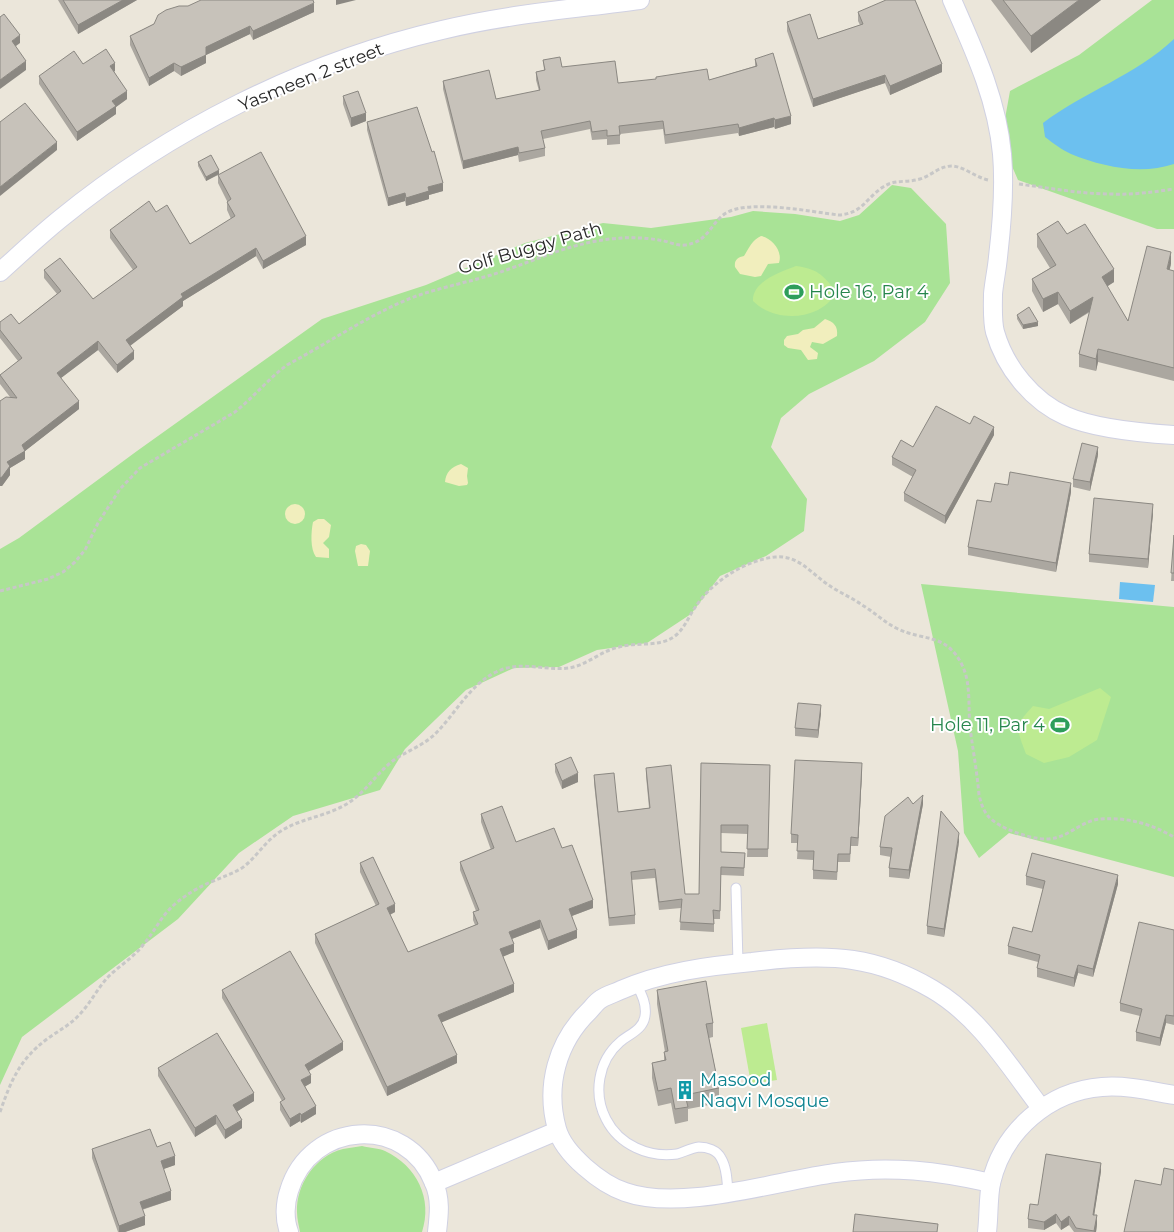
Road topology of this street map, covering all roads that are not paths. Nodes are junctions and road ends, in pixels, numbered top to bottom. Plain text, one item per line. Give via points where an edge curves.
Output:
1 (640, 0) edge
2 (952, 0) edge
3 (0, 272) edge
4 (1174, 436) edge
5 (736, 888) dead end
6 (738, 963) junction
7 (636, 983) junction
8 (1174, 1095) edge
9 (1041, 1108) junction
10 (557, 1132) junction
11 (434, 1183) junction
12 (991, 1183) junction
13 (728, 1192) junction
14 (289, 1232) edge
15 (436, 1232) edge
16 (987, 1232) edge

1 - 3 street, Yasmeen 2 street via 541,11 441,30 387,45 287,82 146,157 60,219
2 - 4 street via 991,95 1002,153 1004,182 993,293 994,331 1009,366 1034,395 1066,416 1102,426
5 - 6 lane
6 - 7 street via 678,972
6 - 9 street via 812,958 854,960 895,971 933,990 967,1015
7 - 10 street via 601,998 570,1033 558,1058 551,1095
7 - 13 lane via 643,998 645,1016 636,1031 619,1042 606,1059 599,1079 599,1100 606,1120 619,1137 636,1149 656,1155 678,1154 697,1147 715,1151 724,1165
8 - 9 street via 1102,1087 1068,1094
9 - 12 street via 1018,1128 1002,1153
10 - 11 street
10 - 13 street via 574,1157 597,1177 624,1192 654,1199
11 - 14 street via 421,1161 402,1145 378,1136 353,1134 328,1142 308,1156 293,1177 286,1201
11 - 15 street via 440,1208
12 - 13 street via 914,1169 875,1169 836,1172
12 - 16 street

